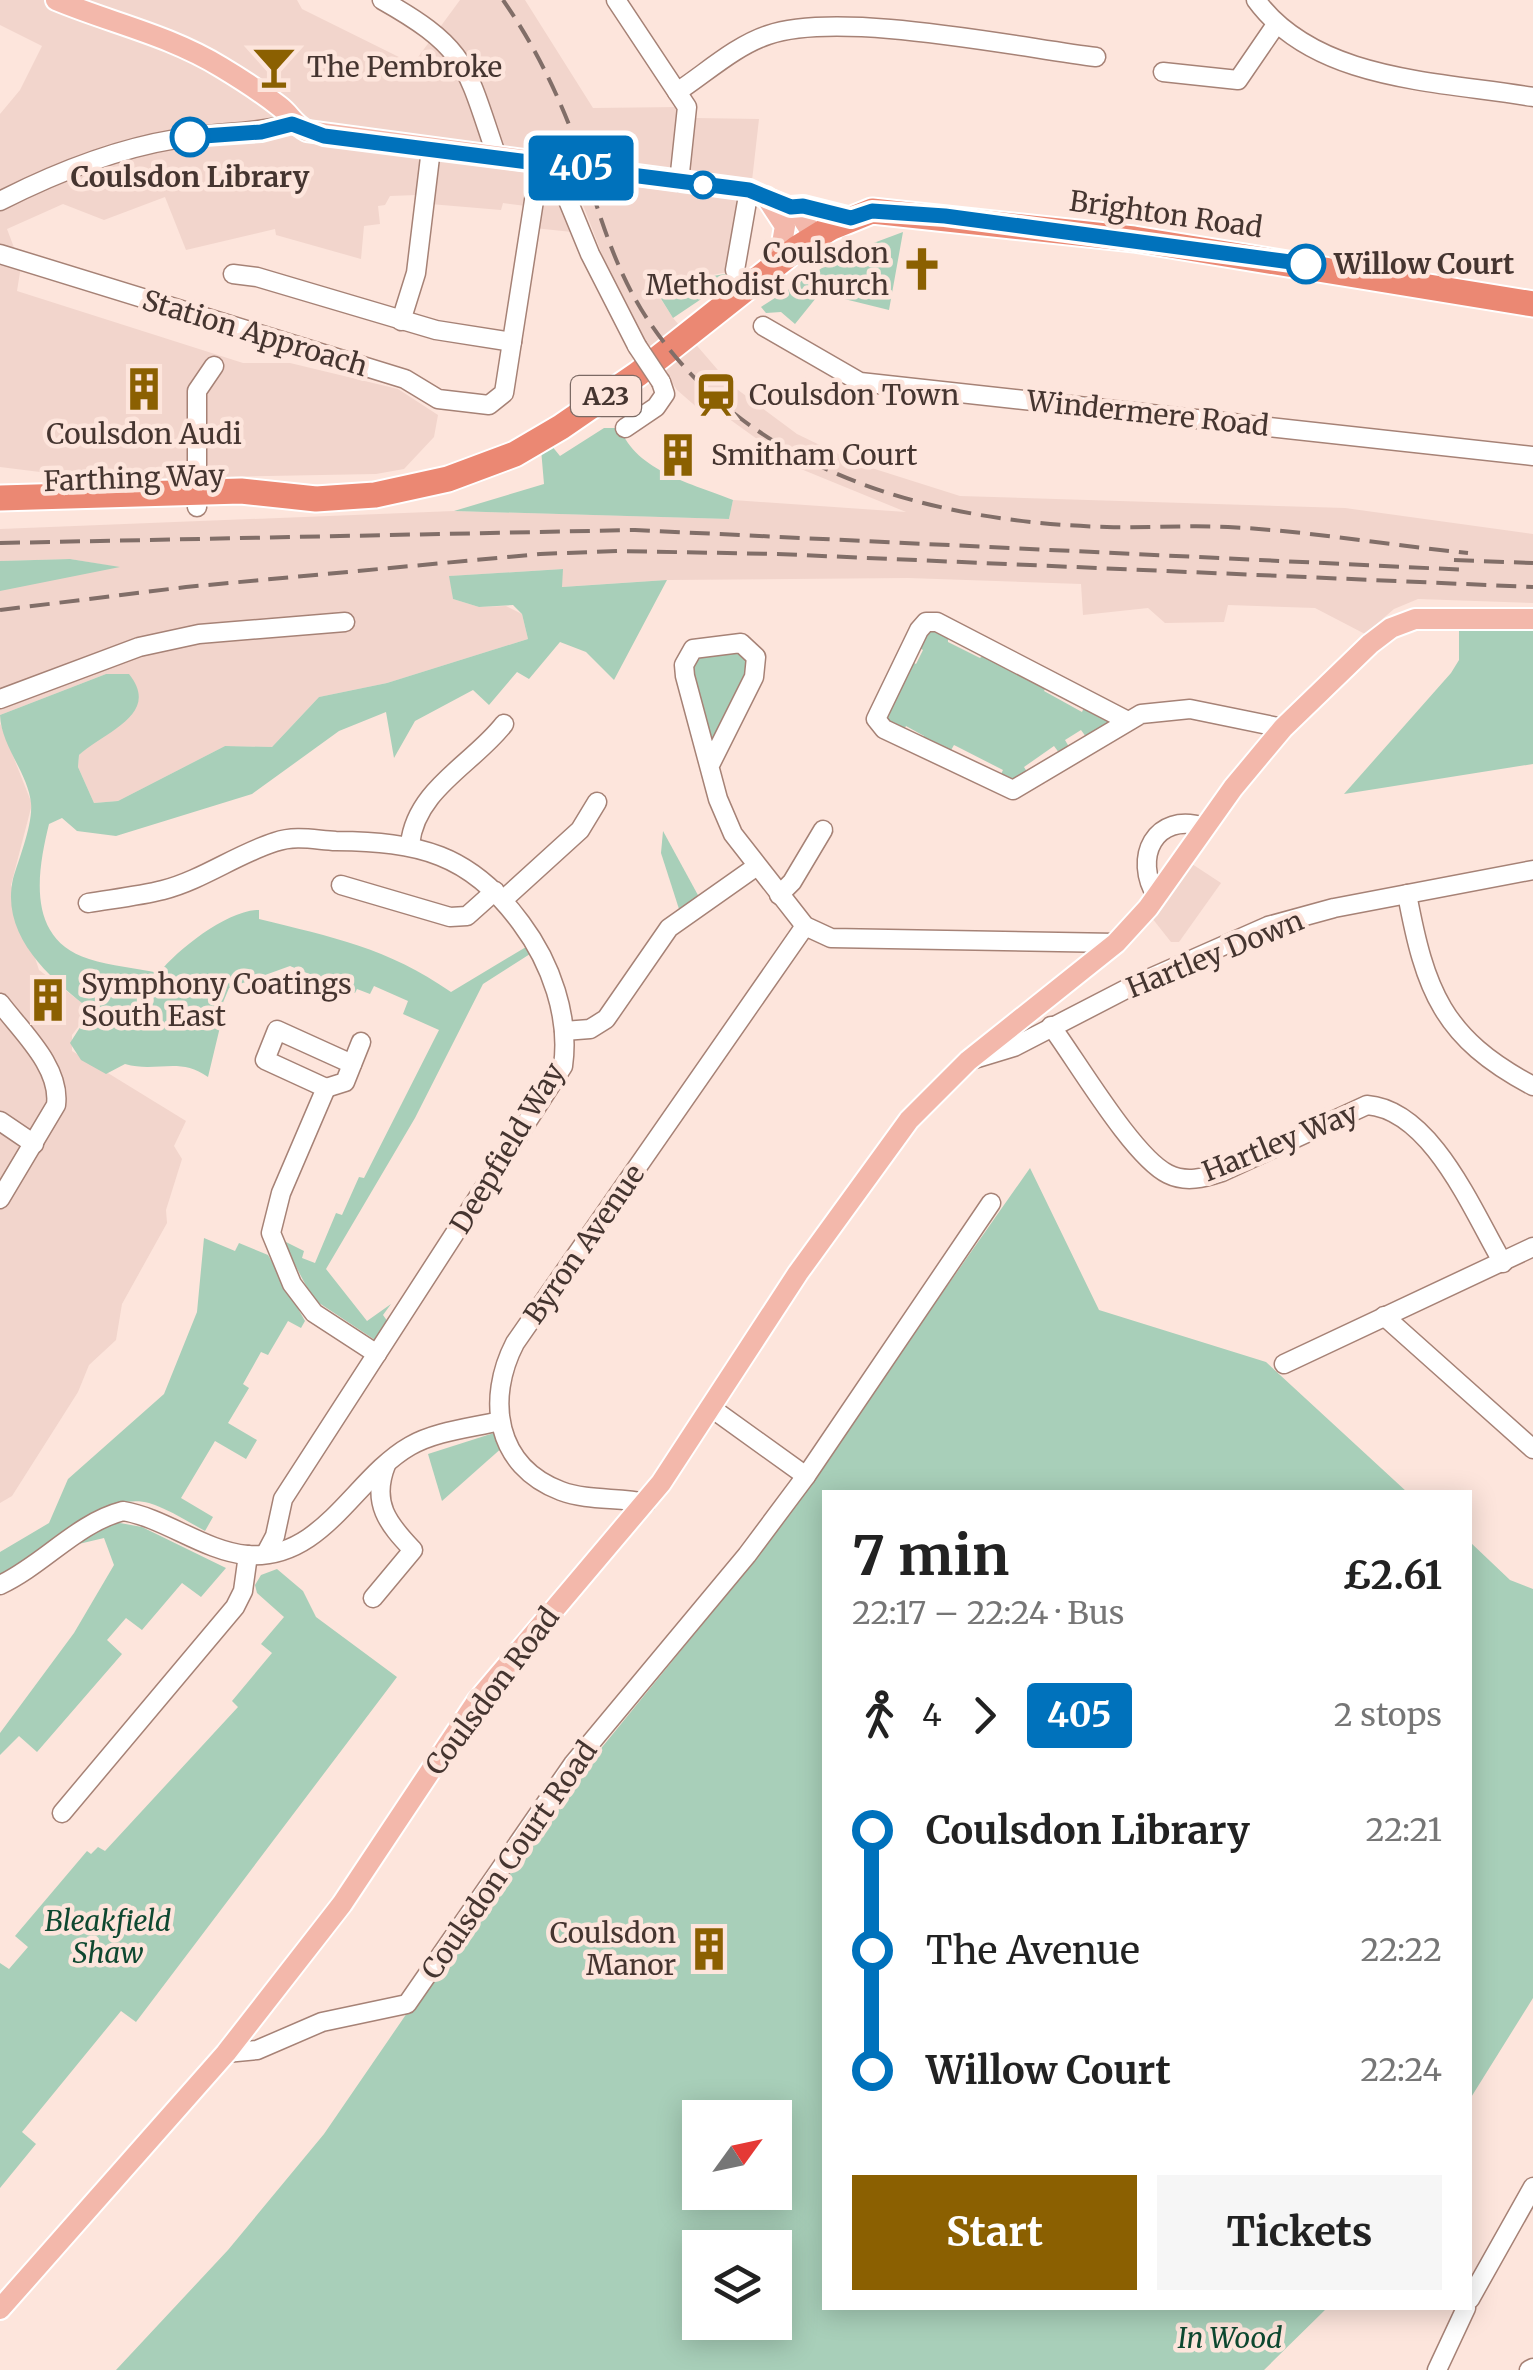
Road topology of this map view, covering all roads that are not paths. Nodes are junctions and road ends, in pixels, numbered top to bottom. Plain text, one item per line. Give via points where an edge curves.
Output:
1 (56, 0) edge
2 (382, 0) edge
3 (616, 0) edge
4 (1256, 0) edge
5 (1275, 26) junction
6 (1096, 57) dead end
7 (1162, 72) dead end
8 (677, 92) junction
9 (1533, 97) edge
10 (292, 124) junction
11 (432, 149) junction
12 (497, 157) junction
13 (546, 163) junction
14 (679, 182) junction
15 (757, 193) junction
16 (0, 201) edge
17 (791, 207) junction
18 (887, 213) junction
19 (851, 218) junction
20 (820, 243) junction
21 (0, 254) edge
22 (778, 262) junction
23 (735, 270) dead end
24 (233, 274) dead end
25 (1533, 304) edge
26 (401, 321) junction
27 (773, 329) dead end
28 (694, 332) junction
29 (512, 342) junction
30 (214, 366) dead end
31 (625, 428) dead end
32 (1533, 456) edge
33 (0, 480) edge
34 (40, 494) junction
35 (197, 500) junction
36 (3, 508) edge
37 (1533, 619) edge
38 (345, 622) dead end
39 (0, 699) edge
40 (1126, 720) junction
41 (504, 724) dead end
42 (1284, 728) junction
43 (712, 763) junction
44 (597, 802) dead end
45 (1204, 827) junction
46 (824, 840) dead end
47 (410, 844) junction
48 (757, 866) junction
49 (1533, 870) edge
50 (341, 885) dead end
51 (1407, 894) junction
52 (499, 895) junction
53 (779, 895) junction
54 (1156, 897) junction
55 (104, 922) dead end
56 (805, 926) junction
57 (1116, 943) junction
58 (0, 1002) edge
59 (1051, 1026) junction
60 (564, 1032) junction
61 (361, 1042) dead end
62 (968, 1061) junction
63 (352, 1064) junction
64 (1533, 1086) edge
65 (326, 1088) junction
66 (0, 1121) edge
67 (34, 1144) junction
68 (0, 1200) edge
69 (991, 1203) dead end
70 (1533, 1247) edge
71 (1503, 1262) junction
72 (1384, 1316) junction
73 (377, 1354) junction
74 (1284, 1364) dead end
75 (710, 1408) junction
76 (500, 1421) junction
77 (1533, 1449) edge
78 (387, 1464) junction
79 (806, 1476) junction
80 (646, 1503) junction
81 (284, 1510) junction
82 (314, 1534) junction
83 (257, 1554) junction
84 (0, 1585) edge
85 (373, 1598) dead end
86 (62, 1813) dead end
87 (226, 2052) junction
88 (1533, 2187) edge
89 (1472, 2296) edge
90 (0, 2309) edge
91 (1465, 2310) edge
92 (1437, 2370) edge

1 - 10 main road via 200,55 285,110
2 - 12 street via 428,26 461,58
3 - 8 street
4 - 5 street
5 - 7 street via 1238,80
5 - 9 street via 1303,46 1352,65
6 - 8 street via 804,27 764,36
8 - 14 street via 688,110
10 - 11 main road, Brighton Road via 324,136
10 - 16 street, Brighton Road via 140,146
11 - 12 main road, Brighton Road
11 - 26 street via 416,272
12 - 13 main road, Brighton Road
13 - 14 main road, Brighton Road
13 - 29 street
13 - 31 street, bridge via 637,346 662,382 662,413
14 - 15 main road, Brighton Road
15 - 17 main road, Brighton Road
15 - 22 main road via 785,226
15 - 23 street
17 - 19 main road, Brighton Road
17 - 20 main road, Brighton Road
18 - 19 highway, Brighton Road / A23
18 - 20 highway, Farthing Way / A23 via 875,224
18 - 25 highway, Brighton Road / A23 via 1210,250
19 - 20 highway, A23
20 - 22 highway, Farthing Way / A23
20 - 28 highway, Farthing Way / A23
21 - 29 street, Station Approach via 405,379 450,402 490,405 504,393
22 - 28 highway, Farthing Way / A23
24 - 26 street
26 - 29 street
27 - 32 street, Windermere Road via 860,382
28 - 35 highway, Farthing Way / A23 via 514,454 448,479 375,494 270,497 241,491
30 - 35 street via 197,391
33 - 34 highway, A23 via 24,481
34 - 35 highway, Farthing Way / A23
34 - 36 highway, Farthing Way / A23
35 - 36 highway, Farthing Way / A23
37 - 42 main road, Coulsdon Road via 1416,619 1391,628
38 - 39 street via 199,634 139,647
40 - 40 street via 936,622 919,630 876,713 884,729 1013,790
40 - 42 street via 1190,710
41 - 47 street via 458,764 412,822
42 - 45 main road, Coulsdon Road
43 - 43 street via 754,676 756,658 741,643 702,645 684,665
43 - 48 street via 718,799
44 - 52 street via 580,830
45 - 54 main road, Coulsdon Road
45 - 54 street via 1181,822 1147,847 1144,872
46 - 53 street
47 - 52 street, Deepfield Way via 453,862
47 - 55 street, Deepfield Way via 276,841 165,890 94,902
48 - 53 street
48 - 60 street via 669,928 598,1026
49 - 51 street, Hartley Down
50 - 52 street via 450,917 467,916
51 - 59 street, Hartley Down via 1268,926
51 - 64 street via 1420,963 1450,1025 1497,1067
52 - 60 street, Deepfield Way via 548,972
53 - 56 street
54 - 57 main road, Coulsdon Road
56 - 57 street via 831,938
56 - 76 street, Byron Avenue via 516,1342 500,1372
57 - 62 main road, Coulsdon Road
58 - 67 street via 55,1080 56,1104
59 - 62 street, Hartley Down
59 - 71 street, Hartley Way via 1146,1159 1171,1176 1201,1179 1222,1172 1366,1106 1402,1115 1433,1146
60 - 73 street, Deepfield Way via 562,1066
61 - 63 street
62 - 75 main road, Coulsdon Road via 879,1156
63 - 65 street via 345,1082
63 - 65 street via 278,1030 265,1060
65 - 73 street via 281,1193 271,1234 292,1284 314,1313
66 - 67 street
67 - 68 street
69 - 79 street, Coulsdon Court Road
70 - 71 street
71 - 72 street
72 - 74 street
72 - 77 street
73 - 81 street, Deepfield Way via 284,1498
75 - 79 street
75 - 80 main road, Coulsdon Road
76 - 78 street via 411,1445
76 - 80 street, Byron Avenue via 513,1452 536,1479 564,1492
78 - 82 street
78 - 85 street via 382,1511 413,1550
79 - 87 street, Coulsdon Court Road via 573,1764 407,2004 322,2022 258,2050
80 - 87 main road, Coulsdon Road via 476,1701 342,1904
81 - 82 street via 299,1529
81 - 83 street, Deepfield Way
82 - 83 street
83 - 84 street via 123,1511
83 - 86 street, Deepfield Way via 236,1607
87 - 90 main road, Coulsdon Road
88 - 89 street
91 - 92 street

